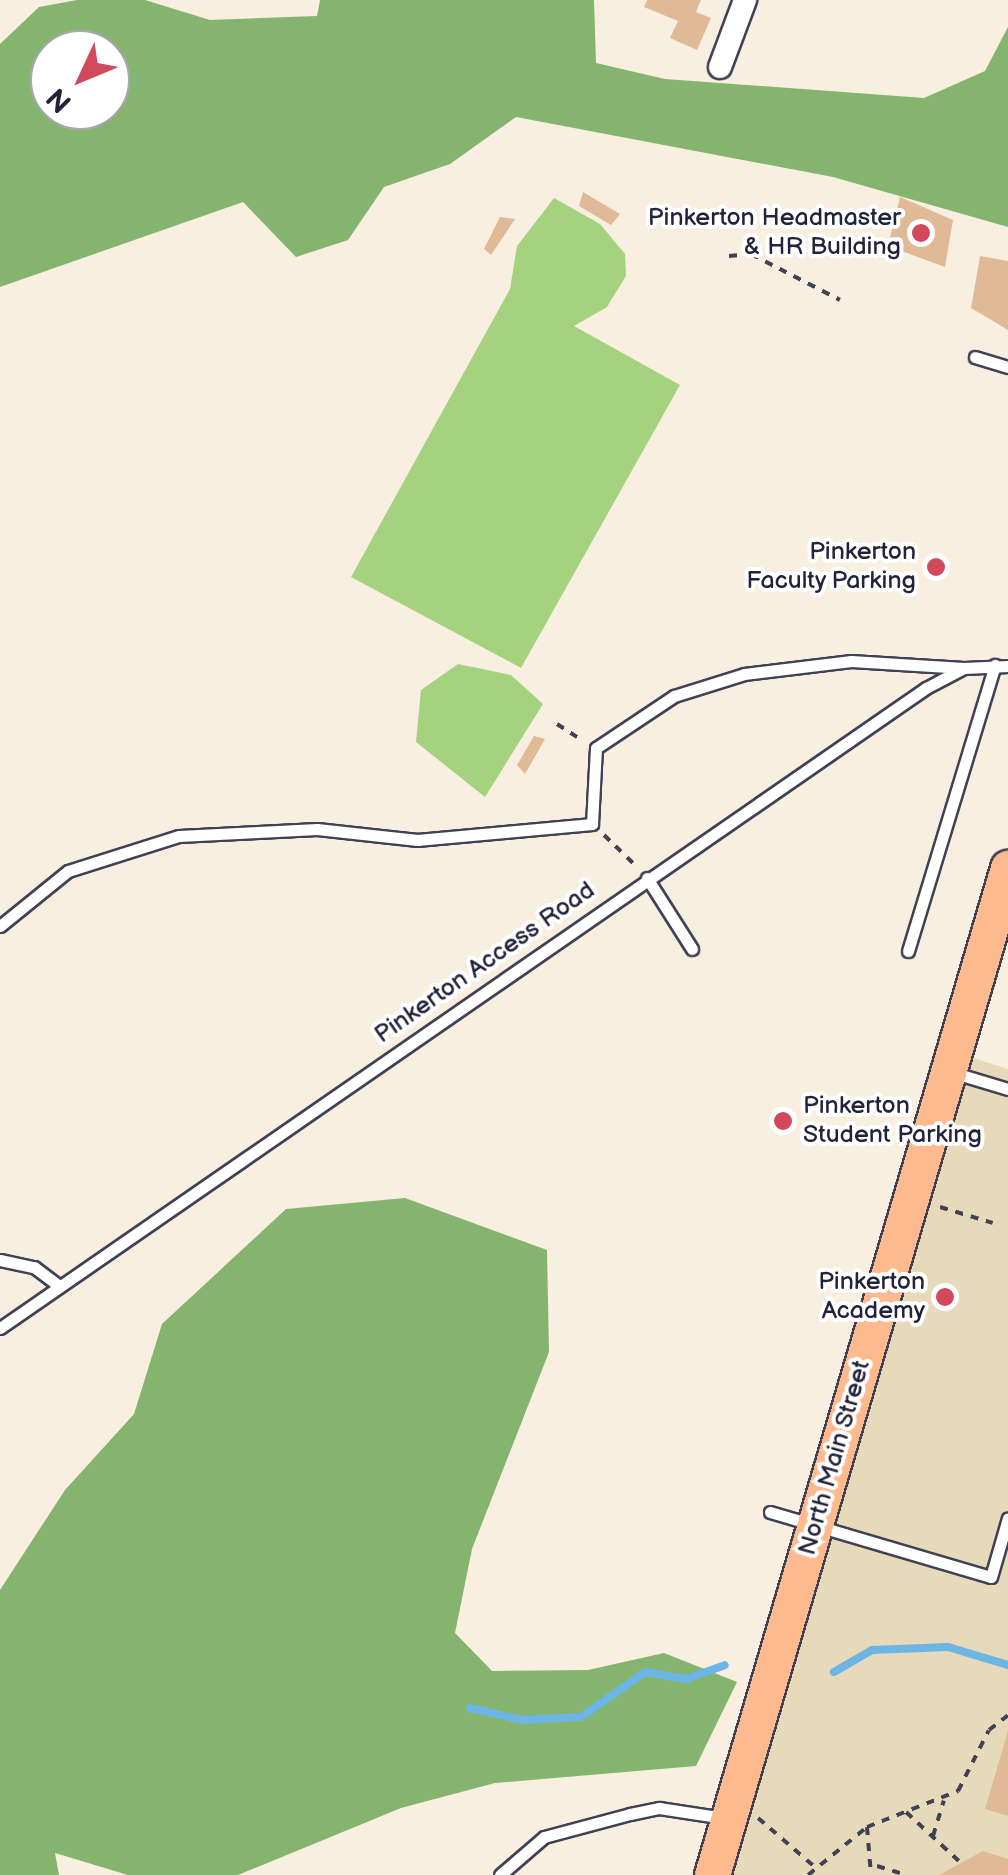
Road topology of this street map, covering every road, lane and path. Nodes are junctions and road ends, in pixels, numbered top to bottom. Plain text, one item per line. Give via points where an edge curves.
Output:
1 (745, 0) edge
2 (720, 67) dead end
3 (728, 256) dead end
4 (840, 300) dead end
5 (975, 357) dead end
6 (1008, 367) edge
7 (1001, 665) edge
8 (964, 668) junction
9 (557, 724) dead end
10 (596, 748) junction
11 (592, 824) junction
12 (623, 853) dead end
13 (1008, 868) edge
14 (647, 878) junction
15 (0, 926) edge
16 (692, 949) dead end
17 (908, 951) dead end
18 (948, 1072) junction
19 (1008, 1090) edge
20 (933, 1205) dead end
21 (993, 1223) dead end
22 (0, 1260) edge
23 (59, 1286) junction
24 (0, 1328) edge
25 (770, 1512) dead end
26 (1008, 1518) edge
27 (815, 1525) junction
28 (1008, 1716) edge
29 (944, 1801) junction
30 (906, 1812) junction
31 (741, 1817) junction
32 (867, 1827) junction
33 (933, 1836) junction
34 (961, 1863) dead end
35 (877, 1866) junction
36 (814, 1868) junction
37 (500, 1875) edge
38 (712, 1875) edge
39 (808, 1875) edge
40 (871, 1875) edge
41 (907, 1875) edge

1 - 2 street
3 - 4 path via 751,254
5 - 6 lane
7 - 8 lane, Pinkerton Access Road
7 - 17 lane
8 - 10 lane via 895,660 744,674 674,696
8 - 14 lane, Pinkerton Access Road
9 - 10 path
10 - 11 lane
11 - 12 path
11 - 15 lane via 417,840 302,828 179,836 68,870
13 - 18 main road, North Main Street
14 - 16 lane
14 - 23 lane, Pinkerton Access Road
18 - 19 lane
18 - 27 main road, North Main Street
20 - 21 path
22 - 23 lane via 34,1267
23 - 24 lane, Pinkerton Access Road
25 - 27 lane
26 - 27 lane via 991,1577
27 - 31 main road, North Main Street
28 - 29 path
29 - 30 path
29 - 33 path
30 - 32 path
30 - 33 path
31 - 36 path
31 - 37 lane via 659,1808 630,1814 544,1838
31 - 38 main road, North Main Street
32 - 35 path
32 - 36 path
33 - 34 path
35 - 40 path
35 - 41 path
36 - 39 path

